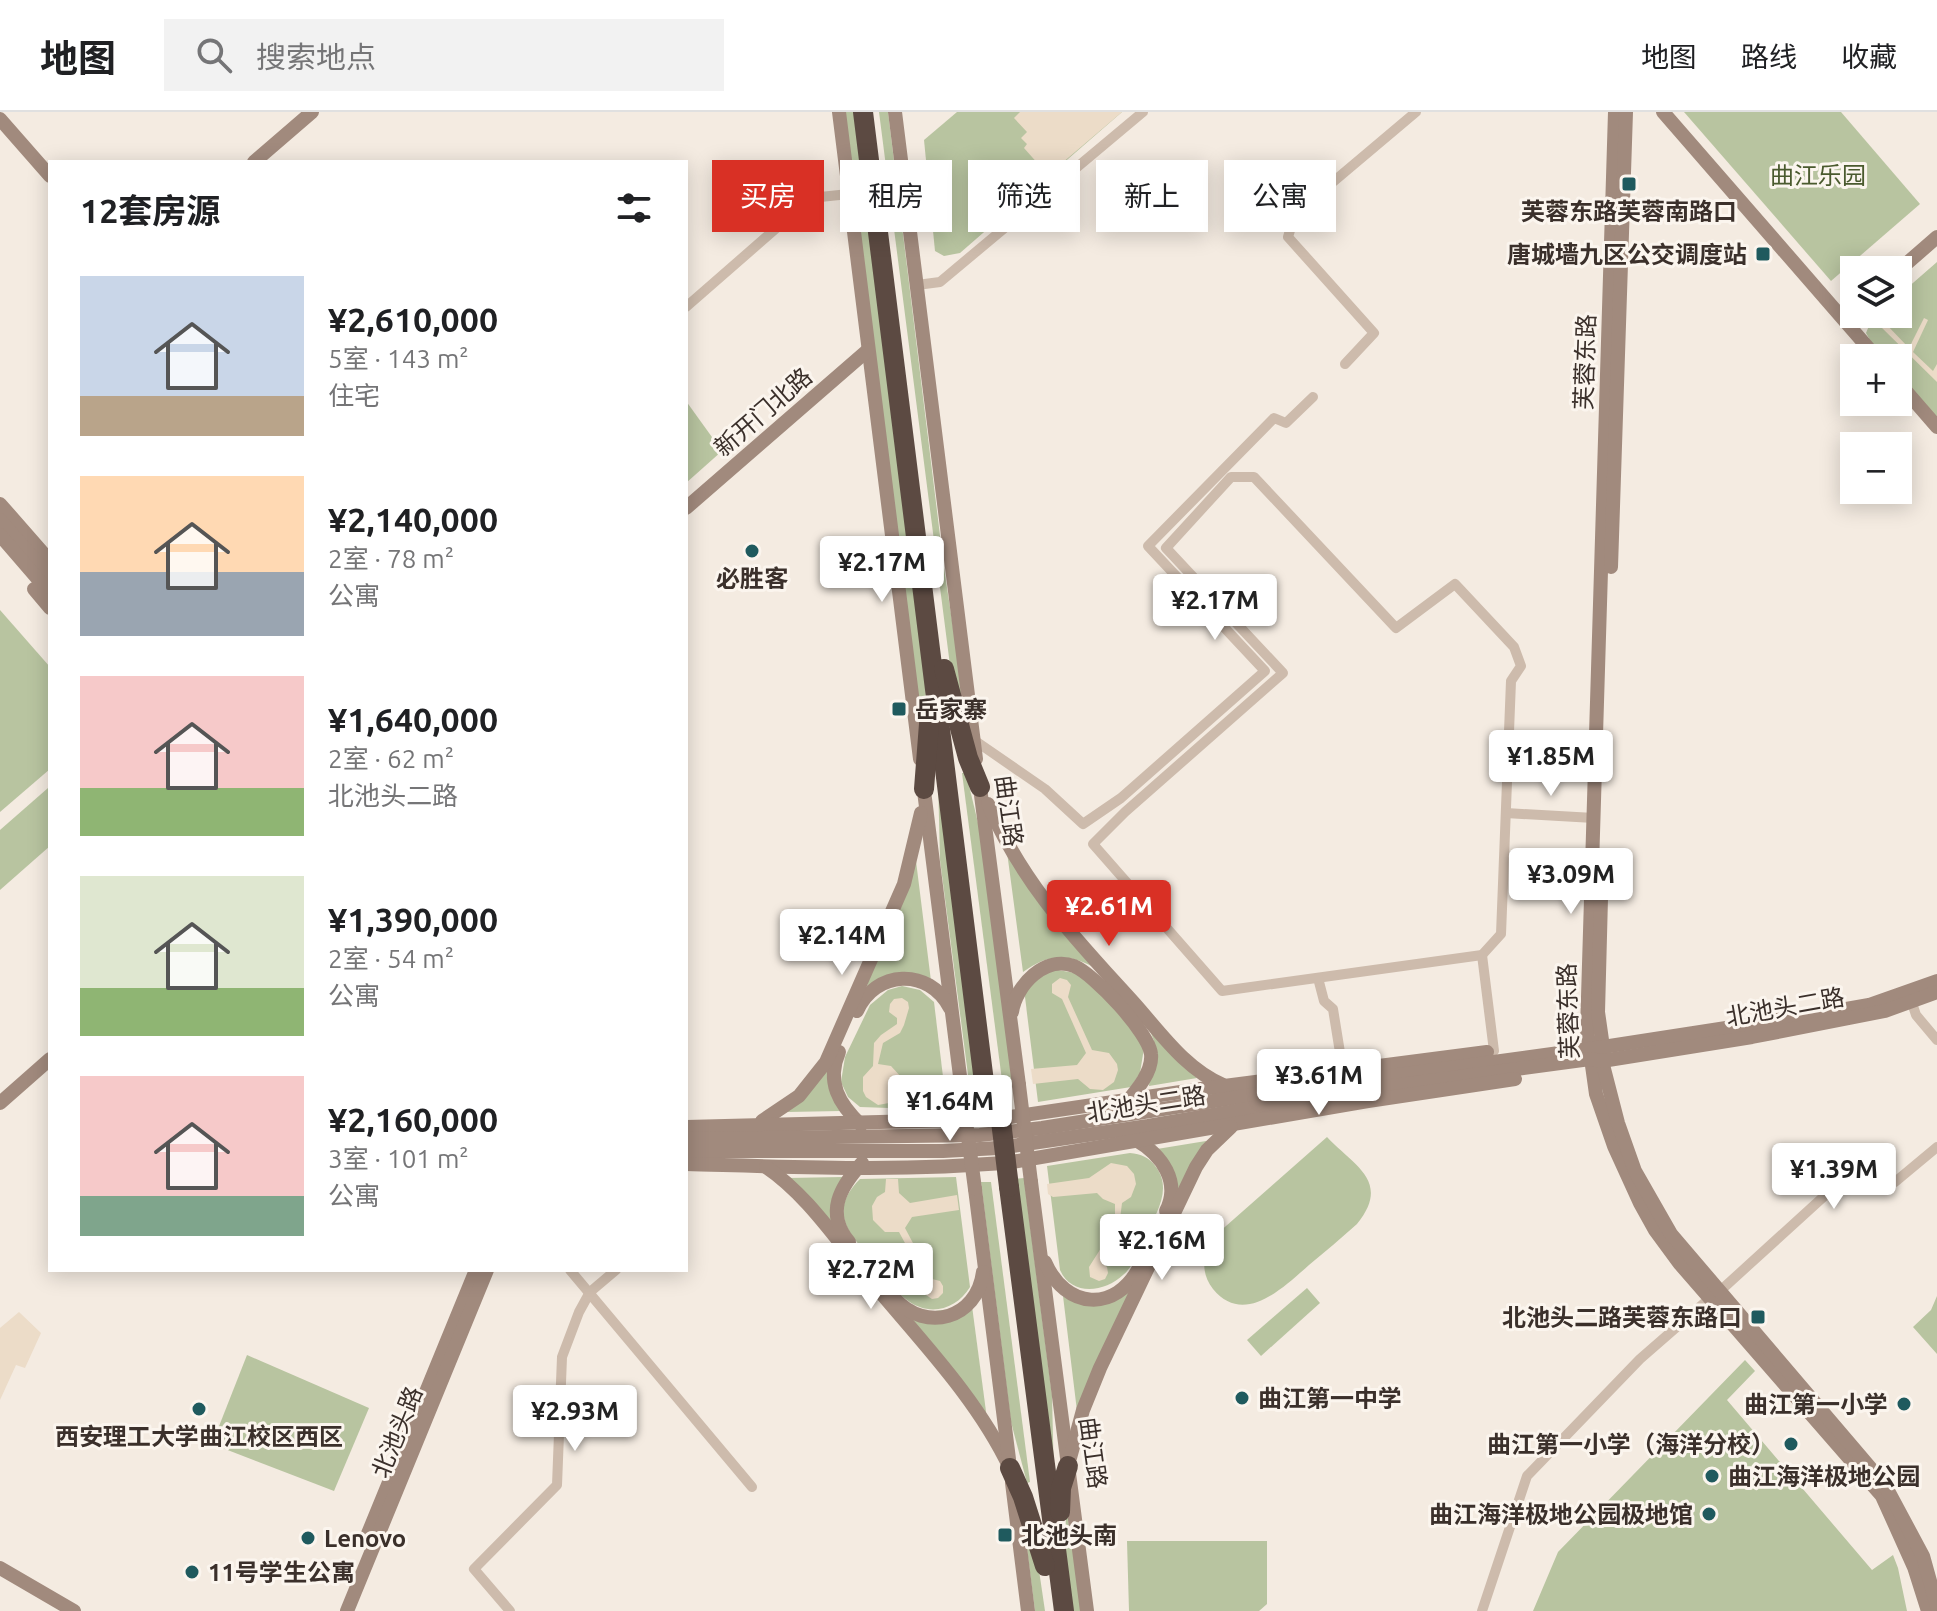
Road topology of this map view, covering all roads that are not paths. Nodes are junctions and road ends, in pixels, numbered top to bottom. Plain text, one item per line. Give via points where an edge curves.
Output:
1 (312, 112) edge
2 (839, 112) edge
3 (863, 112) edge
4 (874, 112) edge
5 (895, 112) edge
6 (1143, 112) edge
7 (1416, 112) edge
8 (1615, 112) edge
9 (1626, 112) edge
10 (1652, 112) edge
11 (1663, 112) edge
12 (0, 119) edge
13 (256, 160) edge
14 (845, 160) edge
15 (48, 174) edge
16 (840, 195) edge
17 (854, 232) edge
18 (1937, 237) edge
19 (1912, 259) edge
20 (917, 285) junction
21 (688, 305) edge
22 (1840, 312) edge
23 (1840, 313) edge
24 (1853, 328) edge
25 (1866, 344) edge
26 (868, 350) junction
27 (1345, 364) dead end
28 (1313, 397) dead end
29 (1912, 398) edge
30 (1912, 411) edge
31 (1937, 427) edge
32 (1937, 440) edge
33 (0, 504) edge
34 (688, 506) edge
35 (0, 520) edge
36 (0, 535) edge
37 (0, 550) edge
38 (48, 559) edge
39 (48, 575) edge
40 (48, 591) edge
41 (48, 606) edge
42 (938, 668) junction
43 (974, 740) junction
44 (980, 787) junction
45 (924, 789) junction
46 (1506, 813) junction
47 (1594, 818) junction
48 (1482, 955) junction
49 (1318, 978) junction
50 (1937, 981) edge
51 (1937, 992) edge
52 (1912, 1003) junction
53 (952, 1015) junction
54 (1012, 1024) junction
55 (1937, 1040) edge
56 (1494, 1051) junction
57 (1590, 1054) junction
58 (48, 1061) edge
59 (1343, 1071) junction
60 (1224, 1086) junction
61 (1258, 1094) junction
62 (1128, 1100) junction
63 (0, 1103) edge
64 (1272, 1106) junction
65 (858, 1122) junction
66 (755, 1124) junction
67 (1106, 1125) junction
68 (1232, 1126) junction
69 (688, 1127) edge
70 (721, 1138) junction
71 (688, 1139) edge
72 (1139, 1141) junction
73 (886, 1144) junction
74 (1937, 1147) edge
75 (688, 1151) edge
76 (729, 1152) junction
77 (688, 1164) edge
78 (765, 1166) junction
79 (859, 1166) junction
80 (1040, 1250) junction
81 (983, 1255) junction
82 (475, 1272) edge
83 (486, 1272) edge
84 (572, 1272) edge
85 (614, 1272) edge
86 (590, 1292) junction
87 (1715, 1294) junction
88 (1068, 1466) junction
89 (1010, 1468) junction
90 (752, 1487) dead end
91 (1052, 1565) junction
92 (0, 1568) edge
93 (0, 1579) edge
94 (1937, 1606) edge
95 (54, 1611) edge
96 (74, 1611) edge
97 (337, 1611) edge
98 (347, 1611) edge
99 (510, 1611) edge
100 (1028, 1611) edge
101 (1051, 1611) edge
102 (1064, 1611) edge
103 (1087, 1611) edge
104 (1482, 1611) edge
105 (1928, 1611) edge

1 - 13 main road
2 - 14 main road
3 - 42 highway, 曲江路
4 - 42 highway, 曲江路
5 - 20 main road, 曲江路
6 - 20 street via 940,282
7 - 27 street via 1295,214 1288,237 1374,333
8 - 47 main road, 芙蓉东路
9 - 57 main road, 芙蓉东路 via 1598,1012
10 - 23 main road
11 - 22 main road
12 - 15 main road
16 - 21 street via 804,204
17 - 26 main road
18 - 19 main road
20 - 43 main road, 曲江路
24 - 25 main road
26 - 34 main road, 新开门北路
26 - 45 main road
28 - 43 street via 1286,423 1274,418 1148,546 1265,671 1121,798 1083,824 1045,789
29 - 31 main road
30 - 32 main road
33 - 38 main road
35 - 39 main road
36 - 40 main road
37 - 41 main road
42 - 44 highway
42 - 45 highway
42 - 91 highway, 曲江路, bridge
43 - 44 main road, 曲江路
44 - 54 main road, 曲江路
44 - 60 main road via 1045,904 1184,1060
45 - 53 main road
45 - 66 main road via 904,884 826,1062 799,1096
46 - 47 street
46 - 48 street via 1501,934
46 - 49 street via 1511,681 1521,666 1514,647 1455,584 1396,628 1254,477 1231,477 1166,548 1283,673 1093,844 1222,991
47 - 57 main road, 芙蓉东路 via 1586,984
48 - 49 street
48 - 56 street
49 - 59 street via 1324,1001 1333,1009
50 - 57 main road, 北池头二路 via 1869,1005
51 - 52 main road, 北池头二路
52 - 55 street
52 - 57 main road, 北池头二路 via 1752,1037
53 - 65 main road via 940,994 909,978 890,980 866,995 833,1074 840,1101
53 - 81 main road, bridge
54 - 62 main road via 1015,999 1033,975 1061,964 1084,972 1149,1043 1150,1067
54 - 80 main road, 曲江路, bridge
56 - 57 main road via 1558,1043
56 - 59 main road
57 - 61 main road, 北池头二路
57 - 64 main road, 北池头二路
57 - 68 main road via 1561,1072
57 - 87 main road, 芙蓉东路 via 1635,1171 1671,1234
58 - 63 main road
59 - 60 main road
60 - 61 main road
60 - 62 main road
61 - 67 main road, 北池头二路
62 - 65 main road via 997,1119
62 - 67 main road
64 - 67 main road, 北池头二路
64 - 68 main road
65 - 66 main road
65 - 73 main road
66 - 69 main road
66 - 70 main road
67 - 72 main road
67 - 73 main road, 北池头二路 via 998,1148
68 - 72 main road
68 - 88 main road via 1196,1167 1100,1368
70 - 71 main road, 北池头二路
70 - 73 main road, 北池头二路
72 - 79 main road via 979,1165
72 - 80 main road via 1166,1168 1172,1198 1130,1282 1107,1297 1081,1299 1057,1284
73 - 76 main road, 北池头二路
73 - 79 main road
74 - 87 street via 1895,1182 1854,1169
75 - 76 main road, 北池头二路
76 - 78 main road
77 - 78 main road
78 - 79 main road
78 - 89 main road via 805,1201 952,1380
79 - 81 main road via 838,1196 837,1222 910,1312 940,1318 961,1309 982,1282
80 - 88 main road, 曲江路
81 - 89 main road
82 - 97 main road, 北池头路
83 - 98 main road, 北池头路
84 - 86 street
85 - 86 street
86 - 90 street
86 - 99 street via 562,1357 557,1485 474,1569
87 - 94 main road, 芙蓉东路 via 1885,1485 1918,1545
87 - 104 street via 1640,1359 1527,1476
87 - 105 main road, 芙蓉东路 via 1882,1496
88 - 91 highway
88 - 103 main road, 曲江路
89 - 91 highway
89 - 100 main road
91 - 101 highway, 曲江路
91 - 102 highway, 曲江路
92 - 96 main road
93 - 95 main road

